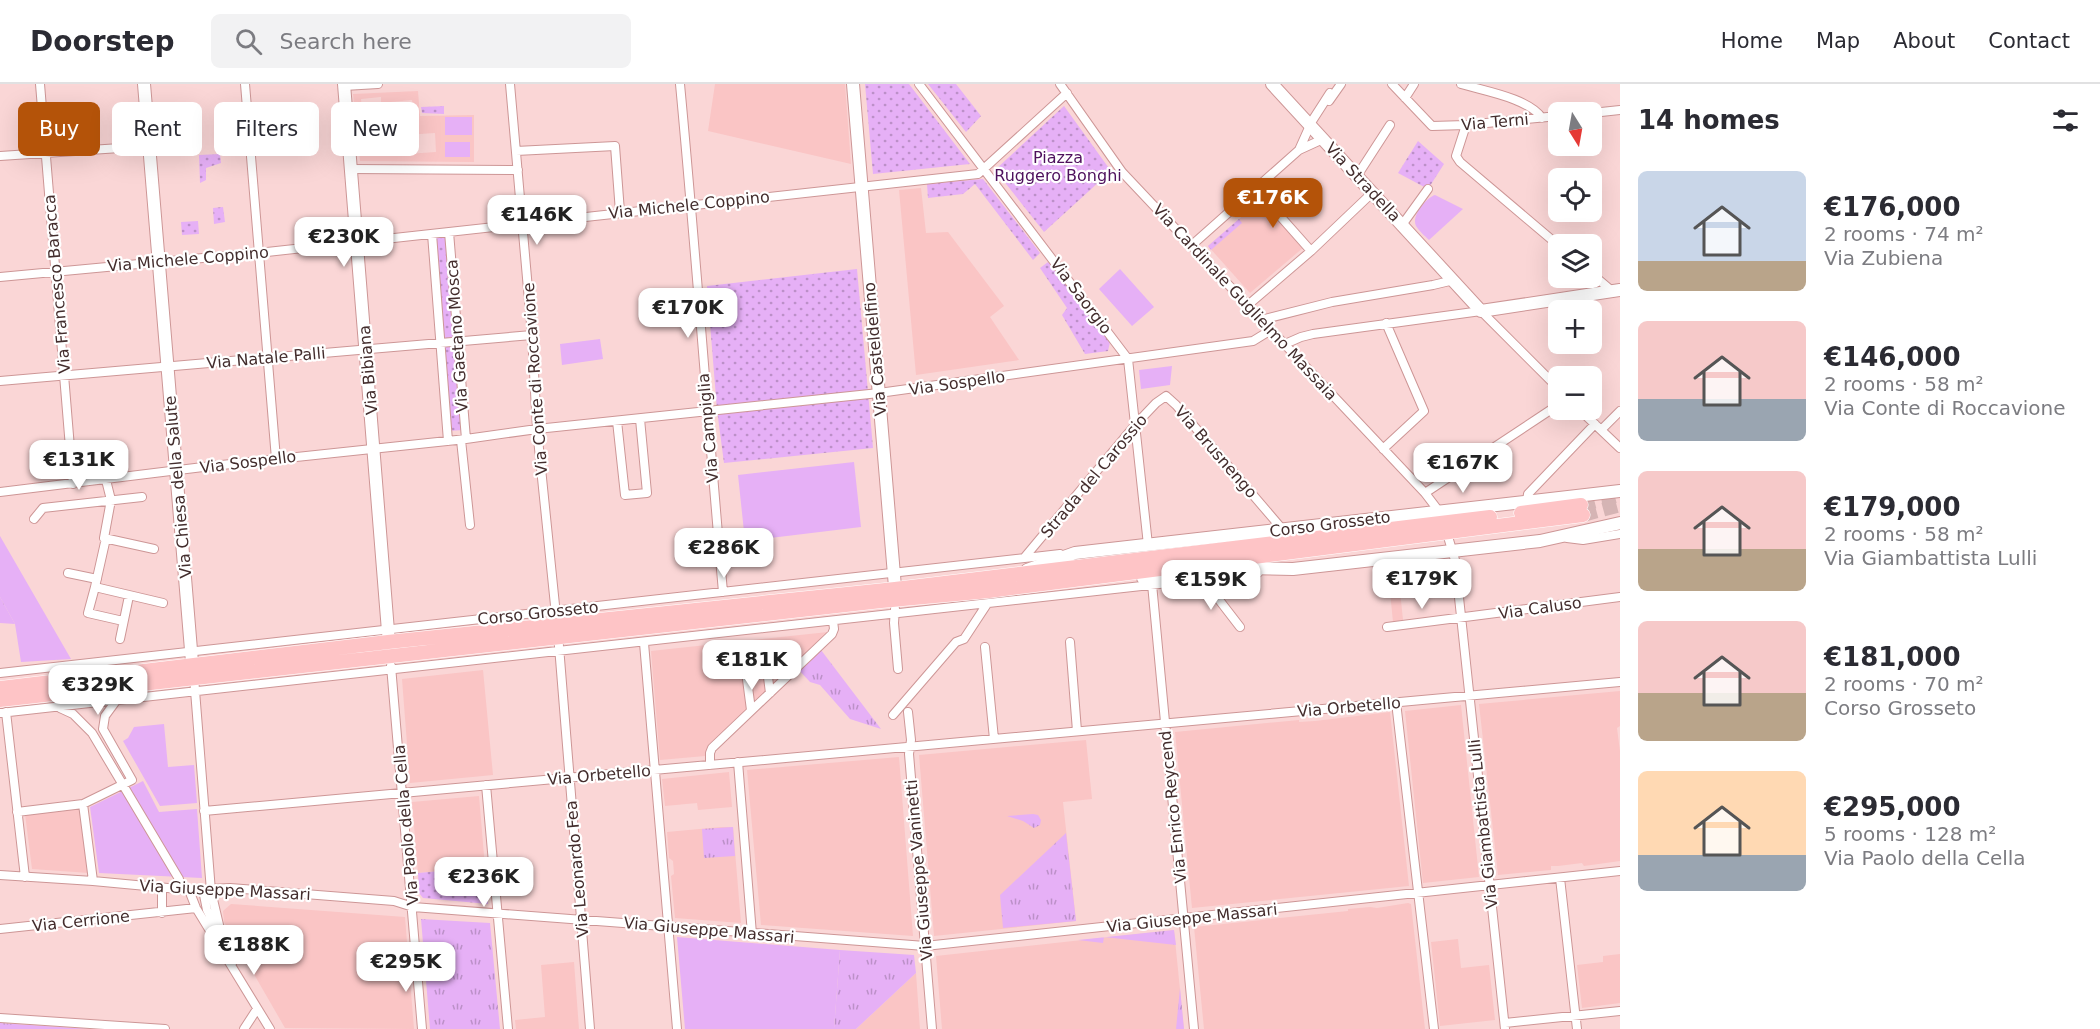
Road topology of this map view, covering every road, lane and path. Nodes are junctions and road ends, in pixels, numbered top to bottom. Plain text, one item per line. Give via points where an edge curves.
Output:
1 (40, 84) edge
2 (144, 84) edge
3 (245, 84) edge
4 (378, 84) edge
5 (510, 84) edge
6 (680, 84) edge
7 (853, 84) edge
8 (919, 84) edge
9 (1060, 84) edge
10 (1272, 84) edge
11 (1341, 84) edge
12 (1392, 84) edge
13 (1414, 84) edge
14 (1461, 84) edge
15 (344, 85) edge
16 (1067, 93) junction
17 (1330, 93) dead end
18 (1405, 98) junction
19 (42, 102) edge
20 (146, 102) edge
21 (1323, 103) junction
22 (1620, 110) edge
23 (1602, 112) edge
24 (1548, 117) edge
25 (1542, 118) junction
26 (1311, 125) junction
27 (1390, 125) dead end
28 (1466, 125) junction
29 (1323, 139) junction
30 (1299, 150) junction
31 (516, 151) junction
32 (18, 154) edge
33 (0, 156) edge
34 (46, 156) edge
35 (151, 156) edge
36 (351, 169) junction
37 (983, 169) junction
38 (518, 170) junction
39 (1357, 176) junction
40 (861, 186) junction
41 (1256, 189) junction
42 (1428, 189) dead end
43 (1372, 193) junction
44 (692, 204) junction
45 (620, 212) junction
46 (522, 223) junction
47 (1402, 225) junction
48 (449, 232) junction
49 (432, 234) junction
50 (1548, 237) edge
51 (357, 242) junction
52 (1192, 245) junction
53 (1311, 251) junction
54 (258, 253) junction
55 (160, 262) junction
56 (55, 271) junction
57 (0, 277) edge
58 (1454, 280) junction
59 (1602, 280) edge
60 (1616, 291) edge
61 (1248, 305) junction
62 (1481, 311) junction
63 (1261, 320) junction
64 (1386, 323) junction
65 (1271, 330) junction
66 (532, 335) junction
67 (458, 341) junction
68 (440, 343) junction
69 (1285, 344) junction
70 (366, 349) junction
71 (267, 359) junction
72 (1128, 359) junction
73 (168, 367) junction
74 (65, 376) junction
75 (1548, 378) edge
76 (0, 381) edge
77 (879, 393) junction
78 (1166, 396) joint
79 (706, 411) junction
80 (1620, 411) edge
81 (1548, 412) edge
82 (640, 418) junction
83 (1591, 420) edge
84 (616, 421) junction
85 (1136, 424) junction
86 (1598, 427) junction
87 (537, 429) junction
88 (463, 439) junction
89 (447, 441) junction
90 (1620, 448) edge
91 (374, 449) junction
92 (1383, 449) junction
93 (276, 459) junction
94 (177, 471) junction
95 (106, 480) junction
96 (73, 484) junction
97 (1620, 491) edge
98 (0, 492) edge
99 (1425, 493) junction
100 (142, 497) dead end
101 (111, 500) junction
102 (1527, 501) junction
103 (1266, 509) junction
104 (1582, 510) tunnel mouth
105 (1420, 514) junction
106 (34, 519) dead end
107 (1443, 521) junction
108 (1620, 523) edge
109 (470, 525) dead end
110 (1283, 530) junction
111 (1268, 532) junction
112 (1620, 534) edge
113 (1564, 537) junction
114 (106, 538) junction
115 (1148, 545) junction
116 (154, 549) dead end
117 (1453, 551) junction
118 (1075, 553) junction
119 (1024, 558) junction
120 (1293, 569) junction
121 (68, 573) dead end
122 (894, 573) junction
123 (1006, 576) junction
124 (1203, 579) junction
125 (96, 583) junction
126 (1152, 584) junction
127 (723, 592) junction
128 (896, 594) junction
129 (129, 596) junction
130 (990, 597) junction
131 (1620, 597) edge
132 (163, 603) dead end
133 (894, 614) junction
134 (1461, 618) junction
135 (123, 621) junction
136 (833, 621) junction
137 (1240, 627) dead end
138 (1387, 627) dead end
139 (557, 631) junction
140 (120, 639) dead end
141 (1070, 642) dead end
142 (644, 643) junction
143 (985, 647) dead end
144 (389, 650) junction
145 (898, 669) dead end
146 (193, 672) junction
147 (0, 673) edge
148 (1620, 682) edge
149 (4, 686) edge
150 (770, 693) junction
151 (1468, 695) junction
152 (116, 701) junction
153 (1396, 702) junction
154 (60, 707) junction
155 (2, 708) edge
156 (751, 710) junction
157 (908, 712) dead end
158 (893, 715) dead end
159 (1164, 723) junction
160 (1077, 731) junction
161 (994, 739) junction
162 (910, 747) junction
163 (738, 762) junction
164 (711, 765) junction
165 (653, 770) junction
166 (568, 778) junction
167 (124, 784) junction
168 (486, 785) junction
169 (403, 793) junction
170 (83, 804) junction
171 (204, 811) junction
172 (17, 812) junction
173 (1620, 871) edge
174 (0, 875) edge
175 (25, 876) junction
176 (1560, 878) junction
177 (93, 881) junction
178 (1489, 885) junction
179 (162, 888) junction
180 (179, 890) junction
181 (189, 890) junction
182 (207, 890) junction
183 (1417, 893) junction
184 (413, 907) junction
185 (196, 908) junction
186 (162, 913) junction
187 (498, 914) junction
188 (1183, 919) junction
189 (582, 920) junction
190 (667, 927) junction
191 (0, 929) edge
192 (752, 934) junction
193 (925, 946) junction
194 (232, 963) junction
195 (258, 1009) junction
196 (1620, 1011) edge
197 (1575, 1016) junction
198 (0, 1018) edge
199 (1505, 1026) edge
200 (165, 1029) edge
201 (244, 1029) edge
202 (270, 1029) edge
203 (422, 1029) edge
204 (508, 1029) edge
205 (590, 1029) edge
206 (677, 1029) edge
207 (932, 1029) edge
208 (1194, 1029) edge
209 (1434, 1029) edge
210 (1577, 1029) edge

1 - 19 street, Via Francesco Baracca
2 - 20 street, Via Chiesa della Salute
3 - 54 street
4 - 15 street
5 - 31 street, Via Conte di Roccavione
6 - 44 street, Via Campiglia
7 - 40 street, Via Casteldelfino
8 - 37 street, Via Saorgio
9 - 16 street, Via Cardinale Guglielmo Massaia
10 - 26 street, Via Stradella
11 - 21 street via 1331,99
12 - 18 street
13 - 18 street
14 - 25 street via 1527,104
15 - 36 street, Via Bibiana
16 - 37 street
16 - 52 street, Via Cardinale Guglielmo Massaia via 1122,172
17 - 21 street
18 - 28 street, Via Terni via 1432,126
21 - 26 street
22 - 23 street
24 - 25 street, Via Terni
25 - 28 street, Via Terni
26 - 29 street, Via Stradella
26 - 30 street
27 - 39 street
28 - 50 street via 1457,149 1460,162
29 - 30 street
29 - 39 street, Via Stradella
30 - 41 street
31 - 38 street, Via Conte di Roccavione
31 - 45 street via 615,146
32 - 33 street
34 - 56 street, Via Francesco Baracca
35 - 55 street, Via Chiesa della Salute
36 - 38 street
36 - 51 street, Via Bibiana
37 - 40 street, Via Michele Coppino via 978,174
37 - 72 street, Via Saorgio
38 - 46 street, Via Conte di Roccavione
39 - 43 street, Via Stradella
40 - 44 street, Via Michele Coppino
40 - 77 street, Via Casteldelfino
41 - 52 street
41 - 53 street
42 - 47 street
43 - 47 street, Via Stradella
43 - 53 street
44 - 45 street, Via Michele Coppino
44 - 79 street, Via Campiglia
45 - 46 street, Via Michele Coppino
46 - 48 street, Via Michele Coppino
46 - 66 street, Via Conte di Roccavione
47 - 58 street, Via Stradella
48 - 49 street, Via Michele Coppino
48 - 67 street, Via Gaetano Mosca
49 - 51 street, Via Michele Coppino
49 - 68 street, Via Gaetano Mosca
51 - 54 street, Via Michele Coppino
51 - 70 street, Via Bibiana
52 - 61 street, Via Cardinale Guglielmo Massaia
53 - 61 street
54 - 55 street, Via Michele Coppino
54 - 71 street
55 - 56 street, Via Michele Coppino
55 - 73 street, Via Chiesa della Salute
56 - 57 street, Via Michele Coppino
56 - 74 street, Via Francesco Baracca
58 - 62 street, Via Stradella
58 - 63 street via 1332,302
59 - 60 street
60 - 62 street
61 - 63 street, Via Cardinale Guglielmo Massaia
62 - 64 street
62 - 75 street, Via Stradella
63 - 65 street, Via Cardinale Guglielmo Massaia
64 - 69 street via 1313,334
64 - 92 street via 1424,411
65 - 69 street, Via Cardinale Guglielmo Massaia
65 - 72 street, Via Sospello via 1253,341
66 - 67 street, Via Natale Palli
66 - 87 street, Via Conte di Roccavione
67 - 68 street, Via Natale Palli
67 - 88 street, Via Gaetano Mosca
68 - 70 street, Via Natale Palli
68 - 89 street, Via Gaetano Mosca
69 - 92 street, Via Cardinale Guglielmo Massaia
70 - 71 street, Via Natale Palli
70 - 91 street, Via Bibiana
71 - 73 street, Via Natale Palli
71 - 93 street
72 - 77 street, Via Sospello
72 - 85 street
73 - 74 street, Via Natale Palli
73 - 94 street, Via Chiesa della Salute
74 - 76 street, Via Natale Palli
74 - 96 street, Via Francesco Baracca
77 - 79 street, Via Sospello
77 - 122 street, Via Casteldelfino
78 - 85 street, Strada del Carossio
78 - 103 street, Via Brusnengo
79 - 82 street, Via Sospello
79 - 127 street, Via Campiglia
80 - 86 street
81 - 99 street
82 - 84 street, Via Sospello
82 - 84 street via 647,493 625,495
83 - 86 street
84 - 87 street, Via Sospello
85 - 115 street
85 - 119 street, Strada del Carossio
86 - 90 street
86 - 102 street via 1528,495
87 - 88 street, Via Sospello
87 - 139 street, Via Conte di Roccavione
88 - 89 street, Via Sospello
88 - 109 street
89 - 91 street, Via Sospello
91 - 93 street, Via Sospello
91 - 144 street, Via Bibiana
92 - 99 street, Via Cardinale Guglielmo Massaia
93 - 94 street, Via Sospello
94 - 95 street, Via Sospello
94 - 146 street, Via Chiesa della Salute
95 - 96 street, Via Sospello
95 - 101 street
96 - 98 street, Via Sospello
97 - 102 street, Corso Grosseto
99 - 105 street
99 - 107 street, Via Cardinale Guglielmo Massaia
100 - 101 street
101 - 106 street via 43,508
101 - 114 street
102 - 107 street, Corso Grosseto
103 - 110 street, Via Brusnengo
103 - 111 street, Via Brusnengo
104 - 107 main road
105 - 107 street, Corso Grosseto
105 - 110 street, Corso Grosseto
107 - 117 street, Via Giambattista Lulli
107 - 123 main road, Corso Grosseto
107 - 130 main road, Corso Grosseto
108 - 113 street, Corso Grosseto
110 - 111 street, Corso Grosseto
111 - 115 street, Corso Grosseto
112 - 113 street, Corso Grosseto via 1583,540
113 - 117 street, Corso Grosseto
114 - 116 street
114 - 125 street
115 - 118 street, Corso Grosseto
117 - 120 street, Corso Grosseto
117 - 134 street, Via Giambattista Lulli
118 - 119 street, Corso Grosseto
118 - 123 street, Corso Grosseto
119 - 122 street, Corso Grosseto
120 - 124 street, Corso Grosseto
120 - 130 street, Corso Grosseto via 1231,568
121 - 125 street
122 - 127 street, Corso Grosseto
122 - 128 street, Via Casteldelfino
123 - 128 main road, Corso Grosseto
124 - 126 street, Corso Grosseto
124 - 137 street
125 - 129 street
125 - 135 street via 88,614
126 - 130 street, Corso Grosseto
126 - 159 street, Via Enrico Reycend
127 - 139 street, Corso Grosseto
128 - 130 main road, Corso Grosseto
128 - 133 street, Via Casteldelfino
128 - 139 main road, Corso Grosseto
129 - 132 street
129 - 135 street
130 - 133 street, Corso Grosseto
130 - 158 street via 964,639 956,642
131 - 134 street, Via Caluso
133 - 136 street, Corso Grosseto
133 - 145 street
134 - 138 street
134 - 151 street, Via Giambattista Lulli
135 - 140 street
136 - 142 street, Corso Grosseto
136 - 150 street via 833,632
139 - 142 street, Corso Grosseto
139 - 144 main road, Corso Grosseto
139 - 144 street, Corso Grosseto
139 - 166 street, Via Leonardo Fea
141 - 160 street
142 - 165 street
143 - 161 street
144 - 146 main road, Corso Grosseto
144 - 146 street, Corso Grosseto
144 - 169 street, Via Paolo della Cella
146 - 147 street, Corso Grosseto
146 - 149 main road, Corso Grosseto
146 - 152 street, Corso Grosseto
146 - 155 main road, Corso Grosseto
146 - 171 street, Via Chiesa della Salute
148 - 151 street, Via Orbetello
150 - 156 street
150 - 156 street via 764,646 743,649
151 - 153 street, Via Orbetello
151 - 178 street, Via Giambattista Lulli
152 - 154 street, Corso Grosseto
152 - 167 street via 105,716 103,729 132,780
153 - 159 street, Via Orbetello
153 - 183 street
154 - 155 street, Corso Grosseto
154 - 167 street via 92,733
155 - 172 street
156 - 164 street via 711,749
157 - 162 street, Via Giuseppe Vaninetti
159 - 160 street, Via Orbetello
159 - 188 street, Via Enrico Reycend
160 - 161 street, Via Orbetello
161 - 162 street, Via Orbetello
162 - 163 street, Via Orbetello
162 - 193 street, Via Giuseppe Vaninetti
163 - 164 street, Via Orbetello
163 - 192 street
164 - 165 street, Via Orbetello
165 - 166 street, Via Orbetello
165 - 190 street
166 - 168 street, Via Orbetello
166 - 189 street, Via Leonardo Fea
167 - 170 street
167 - 180 street via 179,879
168 - 169 street, Via Orbetello
168 - 187 street
169 - 171 street, Via Orbetello
169 - 184 street, Via Paolo della Cella
170 - 172 street
170 - 177 street
171 - 182 street, Via Chiesa della Salute
172 - 175 street
173 - 176 street, Via Giuseppe Massari
174 - 175 street, Via Giuseppe Massari
175 - 177 street, Via Giuseppe Massari
176 - 178 street, Via Giuseppe Massari
176 - 197 street
177 - 179 street, Via Giuseppe Massari
178 - 183 street, Via Giuseppe Massari
178 - 199 street, Via Giambattista Lulli
179 - 180 street, Via Giuseppe Massari
179 - 186 street
180 - 181 street, Via Giuseppe Massari
181 - 182 street, Via Giuseppe Massari
181 - 185 street
182 - 184 street, Via Giuseppe Massari via 230,888 394,901
182 - 194 street, Via Chiesa della Salute
183 - 188 street, Via Giuseppe Massari
183 - 209 street
184 - 187 street, Via Giuseppe Massari
184 - 203 street, Via Paolo della Cella
185 - 186 street, Via Cerrione
185 - 194 street
186 - 191 street, Via Cerrione
187 - 189 street, Via Giuseppe Massari
187 - 204 street
188 - 193 street, Via Giuseppe Massari
188 - 208 street, Via Enrico Reycend
189 - 190 street, Via Giuseppe Massari
189 - 205 street, Via Leonardo Fea
190 - 192 street, Via Giuseppe Massari
190 - 206 street
192 - 193 street, Via Giuseppe Massari
193 - 207 street, Via Giuseppe Vaninetti
194 - 195 street
195 - 201 street
195 - 202 street
196 - 197 street
197 - 199 street
197 - 210 street
198 - 200 street

